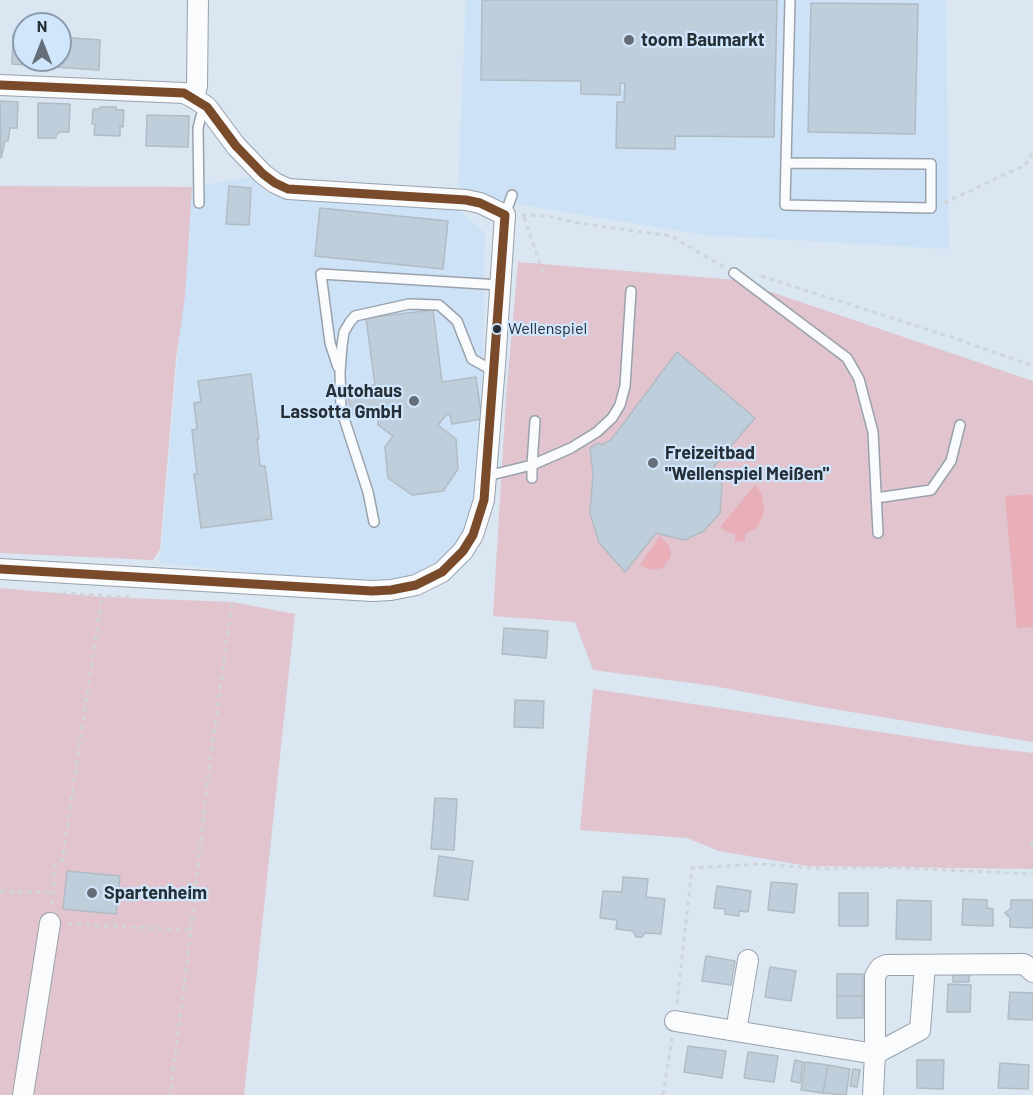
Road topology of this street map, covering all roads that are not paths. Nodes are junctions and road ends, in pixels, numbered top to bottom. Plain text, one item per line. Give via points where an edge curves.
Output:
1 (198, 0) edge
2 (790, 0) edge
3 (0, 85) edge
4 (201, 102) junction
5 (786, 164) junction
6 (512, 195) dead end
7 (199, 203) dead end
8 (514, 215) junction
9 (734, 273) road end
10 (500, 285) junction
11 (631, 291) dead end
12 (340, 372) junction
13 (495, 372) junction
14 (536, 421) dead end
15 (960, 425) dead end
16 (532, 465) junction
17 (487, 476) junction
18 (532, 478) dead end
19 (876, 498) junction
20 (374, 522) dead end
21 (878, 533) dead end
22 (0, 569) edge
23 (50, 923) road end
24 (748, 960) dead end
25 (925, 965) junction
26 (1033, 972) edge
27 (675, 1021) road end
28 (736, 1031) junction
29 (875, 1054) junction
30 (23, 1095) edge
31 (873, 1095) edge

1 - 4 street via 197,86
2 - 5 lane
3 - 4 street via 183,93
4 - 7 lane
4 - 8 street via 263,174 288,189 481,200
5 - 5 lane via 785,205 931,207 931,164
6 - 8 lane
8 - 10 street
9 - 19 lane via 847,358 859,379 873,432
10 - 12 lane via 321,274 330,343
10 - 13 street
11 - 16 lane via 625,386 620,405 597,432
12 - 13 lane via 344,332 355,316 409,304 439,305 457,321 472,359
12 - 20 lane via 341,409
13 - 17 street
14 - 16 lane
15 - 19 lane via 951,461 931,490
16 - 17 lane
16 - 18 lane
17 - 22 street via 480,518 463,551 442,572 416,585 391,590 352,591
19 - 21 lane
23 - 30 street
24 - 28 street
25 - 26 street via 1024,964
25 - 29 street via 920,1030
25 - 29 street via 886,965 875,976
27 - 28 street
28 - 29 street
29 - 31 street

